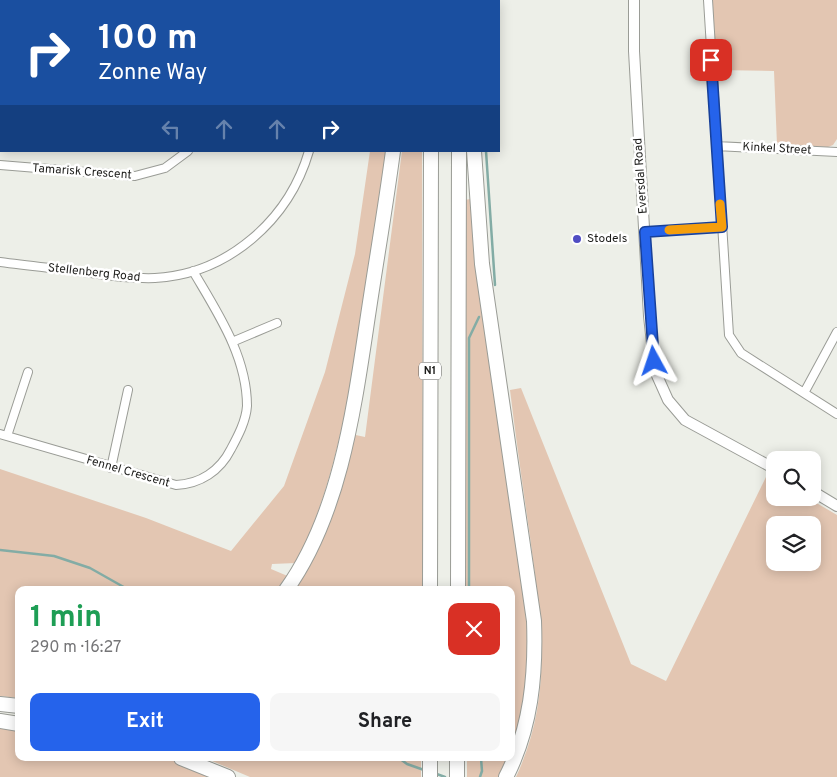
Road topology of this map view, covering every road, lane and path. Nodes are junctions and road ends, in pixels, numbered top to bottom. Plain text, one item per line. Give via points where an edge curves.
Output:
1 (634, 0) edge
2 (708, 0) edge
3 (716, 146) junction
4 (187, 152) edge
5 (309, 152) edge
6 (393, 152) edge
7 (431, 152) edge
8 (459, 152) edge
9 (474, 152) edge
10 (837, 152) edge
11 (0, 165) edge
12 (722, 227) junction
13 (645, 232) junction
14 (0, 262) edge
15 (193, 271) junction
16 (277, 323) dead end
17 (837, 332) edge
18 (232, 342) junction
19 (28, 372) dead end
20 (128, 390) dead end
21 (804, 393) junction
22 (837, 414) edge
23 (4, 435) edge
24 (766, 464) edge
25 (111, 468) junction
26 (821, 496) edge
27 (837, 506) edge
28 (288, 586) edge
29 (430, 586) edge
30 (458, 586) edge
31 (0, 704) edge
32 (15, 706) edge
33 (0, 721) edge
34 (15, 723) edge
35 (515, 754) edge
36 (188, 761) edge
37 (430, 761) edge
38 (457, 761) edge
39 (512, 761) edge
40 (228, 777) edge
41 (430, 777) edge
42 (457, 777) edge
43 (506, 777) edge

1 - 13 main road, Eversdal Road via 633,43
2 - 3 street
3 - 10 street, Kinkel Street
3 - 12 street
4 - 11 street, Tamarisk Crescent via 165,168 134,176
5 - 15 street, Stellenberg Road via 294,189 266,226 230,255
6 - 28 highway via 348,429 316,536
7 - 29 highway, N1
8 - 30 highway, N1
9 - 35 highway via 482,264 534,621 533,685 524,730
12 - 13 street
12 - 21 street via 731,341 741,353
13 - 24 main road, Eversdal Road via 654,361 659,384 686,420
14 - 15 street, Stellenberg Road via 134,278 161,278
15 - 18 street, Fennel Crescent
16 - 18 street
17 - 21 street
18 - 25 street, Fennel Crescent via 242,374 247,407 241,430 226,460 208,476 188,485 176,485
19 - 23 street
20 - 25 street
21 - 22 street
23 - 25 street, Fennel Crescent
26 - 27 main road
31 - 32 highway
33 - 34 highway
36 - 40 highway
37 - 41 highway
38 - 42 highway
39 - 43 highway

